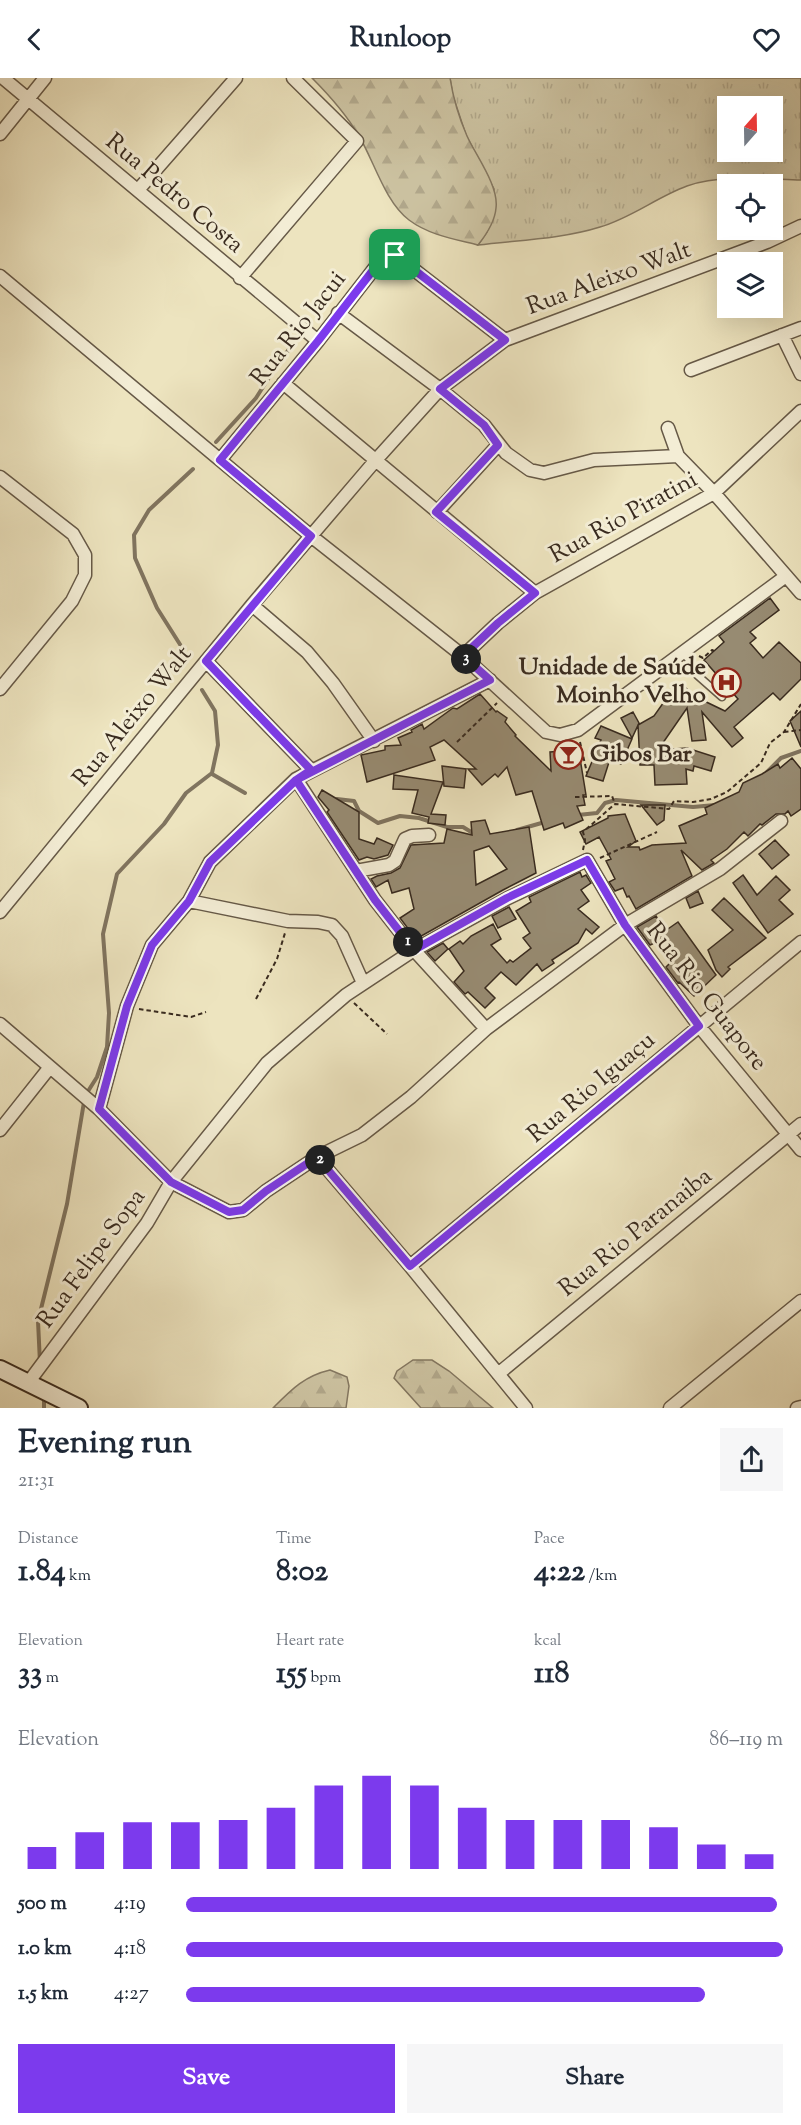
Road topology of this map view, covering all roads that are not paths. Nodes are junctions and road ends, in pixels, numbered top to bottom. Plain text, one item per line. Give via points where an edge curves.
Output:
1 (3, 78) edge
2 (45, 78) edge
3 (236, 78) edge
4 (293, 78) edge
5 (28, 99) junction
6 (0, 134) edge
7 (138, 190) junction
8 (801, 226) edge
9 (0, 276) edge
10 (240, 278) junction
11 (339, 313) junction
12 (801, 328) edge
13 (782, 335) junction
14 (505, 340) junction
15 (318, 341) junction
16 (691, 370) dead end
17 (801, 374) edge
18 (283, 383) junction
19 (440, 389) junction
20 (801, 411) edge
21 (668, 428) dead end
22 (498, 445) junction
23 (678, 456) junction
24 (220, 460) junction
25 (375, 461) junction
26 (0, 477) edge
27 (714, 493) junction
28 (436, 512) junction
29 (311, 536) junction
30 (786, 576) junction
31 (535, 593) junction
32 (801, 593) edge
33 (252, 605) junction
34 (682, 653) junction
35 (463, 656) junction
36 (206, 661) junction
37 (490, 680) junction
38 (0, 689) edge
39 (722, 697) dead end
40 (374, 741) junction
41 (311, 770) junction
42 (296, 780) junction
43 (781, 821) dead end
44 (429, 835) dead end
45 (586, 857) joint
46 (356, 871) junction
47 (189, 901) junction
48 (0, 912) edge
49 (625, 925) junction
50 (801, 942) edge
51 (414, 950) junction
52 (363, 983) junction
53 (0, 1024) edge
54 (699, 1026) junction
55 (486, 1029) junction
56 (50, 1067) junction
57 (99, 1109) junction
58 (801, 1124) edge
59 (0, 1130) edge
60 (788, 1134) junction
61 (801, 1149) edge
62 (317, 1157) junction
63 (171, 1182) junction
64 (410, 1266) junction
65 (801, 1301) edge
66 (0, 1369) edge
67 (498, 1374) junction
68 (28, 1383) junction
69 (79, 1408) edge
70 (526, 1408) edge
71 (670, 1408) edge

1 - 5 street, Rua Pedro Costa
2 - 5 street
3 - 7 street
4 - 10 street via 357,141
5 - 6 street
5 - 7 street, Rua Pedro Costa
7 - 10 street, Rua Pedro Costa
8 - 14 street, Rua Aleixo Walt
9 - 24 street
10 - 15 street, Rua Pedro Costa
11 - 14 street, Rua Rio Jacui via 384,256 395,255
11 - 15 street, Rua Rio Jacui
11 - 19 street
12 - 13 street
13 - 16 street
13 - 17 street
14 - 19 street, Rua Aleixo Walt
15 - 18 street, Rua Rio Jacui
18 - 24 street, Rua Rio Jacui
18 - 25 street
19 - 22 street via 484,425
19 - 25 street, Rua Aleixo Walt
20 - 27 street, Rua Rio Piratini
21 - 23 street
22 - 23 street via 521,465 544,473 594,460
22 - 28 street
23 - 27 street
24 - 29 street
25 - 28 street
25 - 29 street, Rua Aleixo Walt
26 - 38 street via 73,534 85,555 85,575 72,600
27 - 30 street
27 - 31 street, Rua Rio Piratini
28 - 31 street
29 - 33 street, Rua Aleixo Walt
29 - 35 street
30 - 32 street
30 - 34 street
31 - 35 street, Rua Rio Piratini
33 - 36 street, Rua Aleixo Walt
33 - 40 street via 307,652
34 - 37 street via 578,730 560,735 546,732
34 - 39 lane via 697,675
35 - 37 street
36 - 41 street
36 - 48 street, Rua Aleixo Walt
37 - 40 street
40 - 41 street
41 - 42 street
42 - 46 street
42 - 47 street via 210,862
43 - 49 street via 720,869
44 - 46 street via 405,839 388,865
45 - 49 street, Rua Rio Guapore
45 - 51 street, Rua Felipe Sopa
46 - 51 street
47 - 52 street via 288,921 332,925 342,936
47 - 57 street via 152,945 127,1006
49 - 54 street, Rua Rio Guapore
49 - 55 street
50 - 54 street, Rua Rio Iguaçu
51 - 52 street, Rua Felipe Sopa
51 - 55 street
52 - 63 street, Rua Felipe Sopa via 267,1063
53 - 56 street
54 - 60 street, Rua Rio Guapore
54 - 64 street, Rua Rio Iguaçu
55 - 62 street via 362,1135
56 - 57 street
56 - 59 street
57 - 63 street
58 - 60 street, Rua Rio Paranaiba
60 - 61 street, Rua Rio Guapore
60 - 67 street, Rua Rio Paranaiba
62 - 63 street via 243,1210 229,1212
62 - 64 street
63 - 68 street, Rua Felipe Sopa via 147,1223
64 - 67 street
65 - 71 street
66 - 68 main road
67 - 70 street
68 - 69 main road

